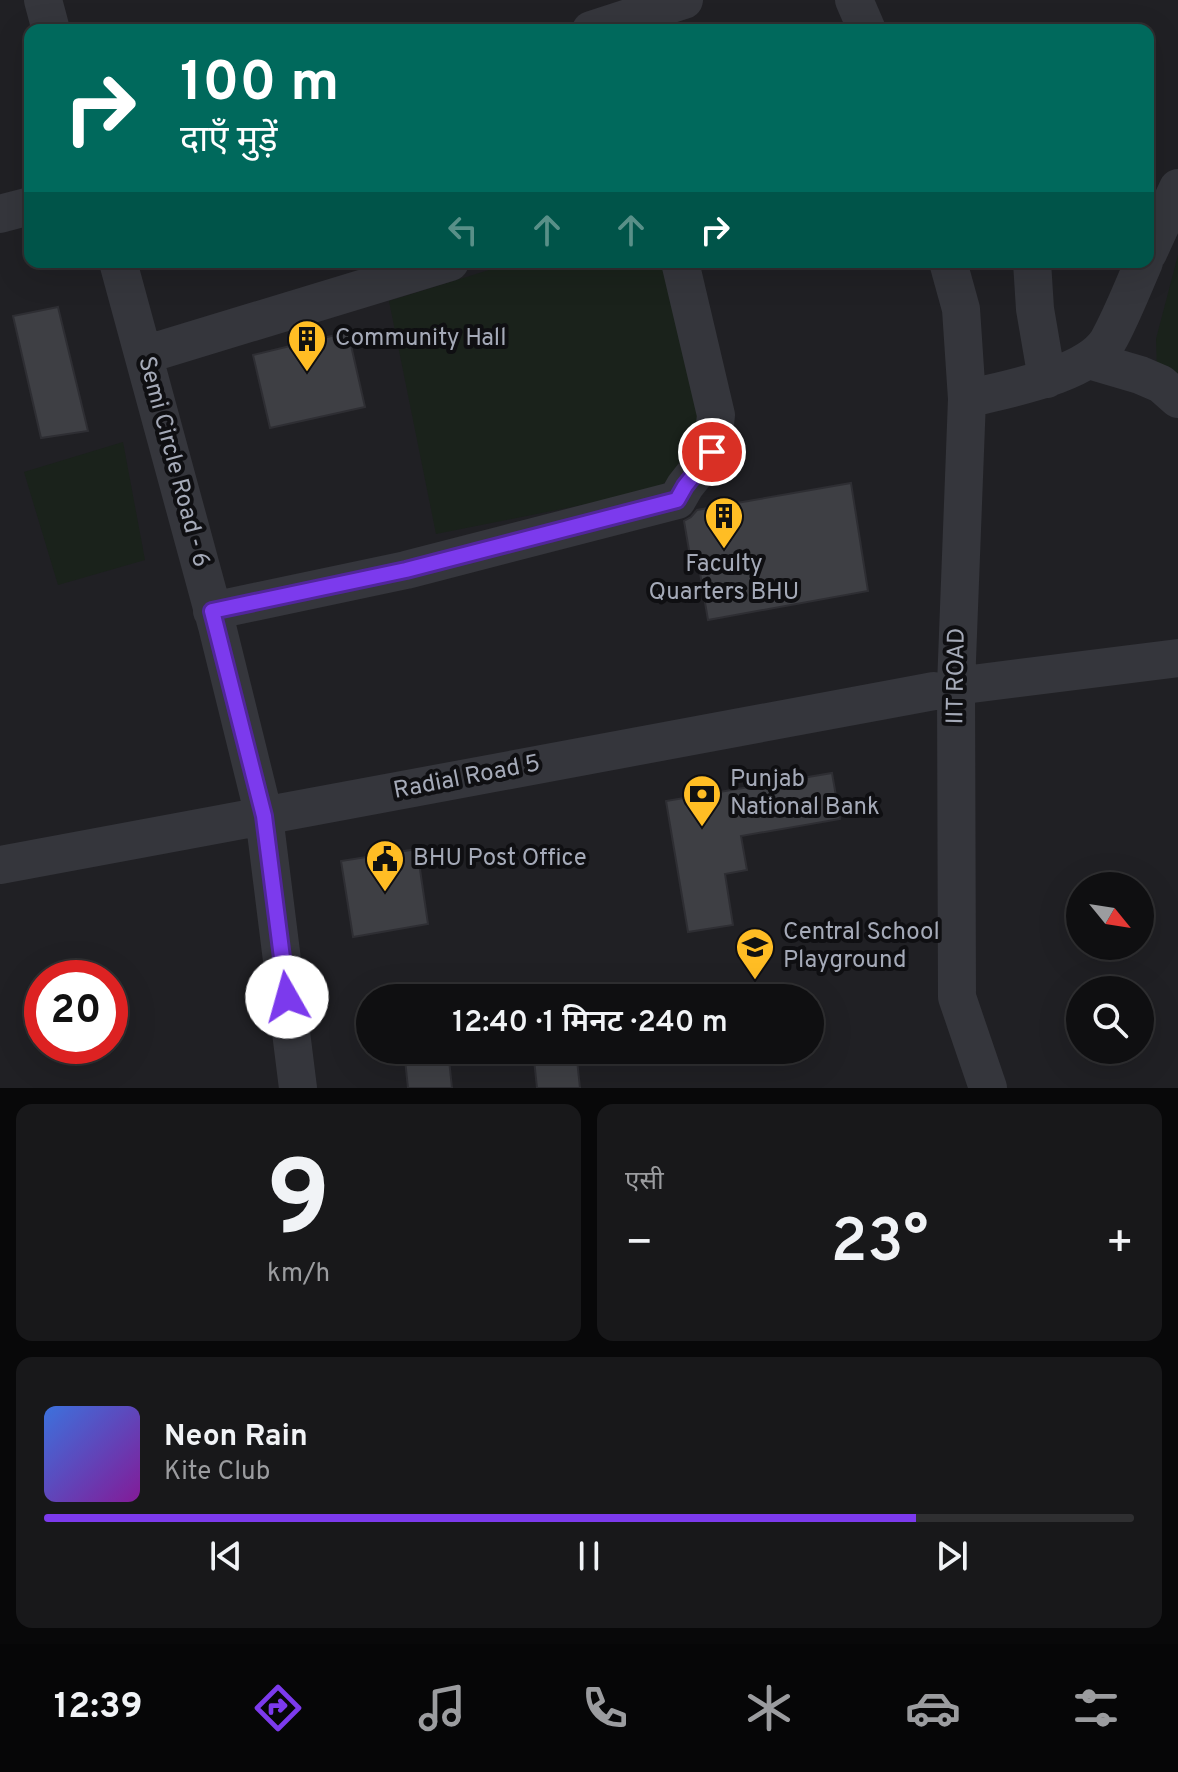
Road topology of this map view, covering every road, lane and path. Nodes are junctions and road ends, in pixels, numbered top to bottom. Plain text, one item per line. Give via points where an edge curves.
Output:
1 (43, 0) edge
2 (684, 0) edge
3 (854, 0) edge
4 (49, 24) edge
5 (610, 24) edge
6 (864, 24) edge
7 (1178, 188) edge
8 (24, 208) edge
9 (0, 214) edge
10 (1154, 240) edge
11 (120, 268) edge
12 (430, 268) edge
13 (681, 268) edge
14 (950, 268) edge
15 (1032, 268) edge
16 (1141, 268) edge
17 (144, 355) junction
18 (1089, 360) junction
19 (1047, 379) junction
20 (1172, 383) edge
21 (967, 399) junction
22 (212, 611) junction
23 (1178, 658) edge
24 (945, 689) junction
25 (264, 816) junction
26 (0, 865) edge
27 (298, 1088) edge
28 (988, 1088) edge

1 - 4 street
2 - 5 street
3 - 6 street
7 - 10 street
8 - 9 street
11 - 17 street, Semi Circle Road - 6
12 - 17 street
13 - 22 street via 716,415 712,452 677,500 406,570
14 - 21 street, IIT ROAD via 961,309
15 - 19 street
16 - 18 street via 1107,343
17 - 22 street, Semi Circle Road - 6
18 - 19 street
18 - 20 street
19 - 21 street
21 - 24 street, IIT ROAD
22 - 25 street, Semi Circle Road - 6
23 - 24 street, Radial Road 5
24 - 25 street, Radial Road 5
24 - 28 street, IIT ROAD via 957,997
25 - 26 street, Radial Road 5
25 - 27 street, Semi Circle Road - 6

